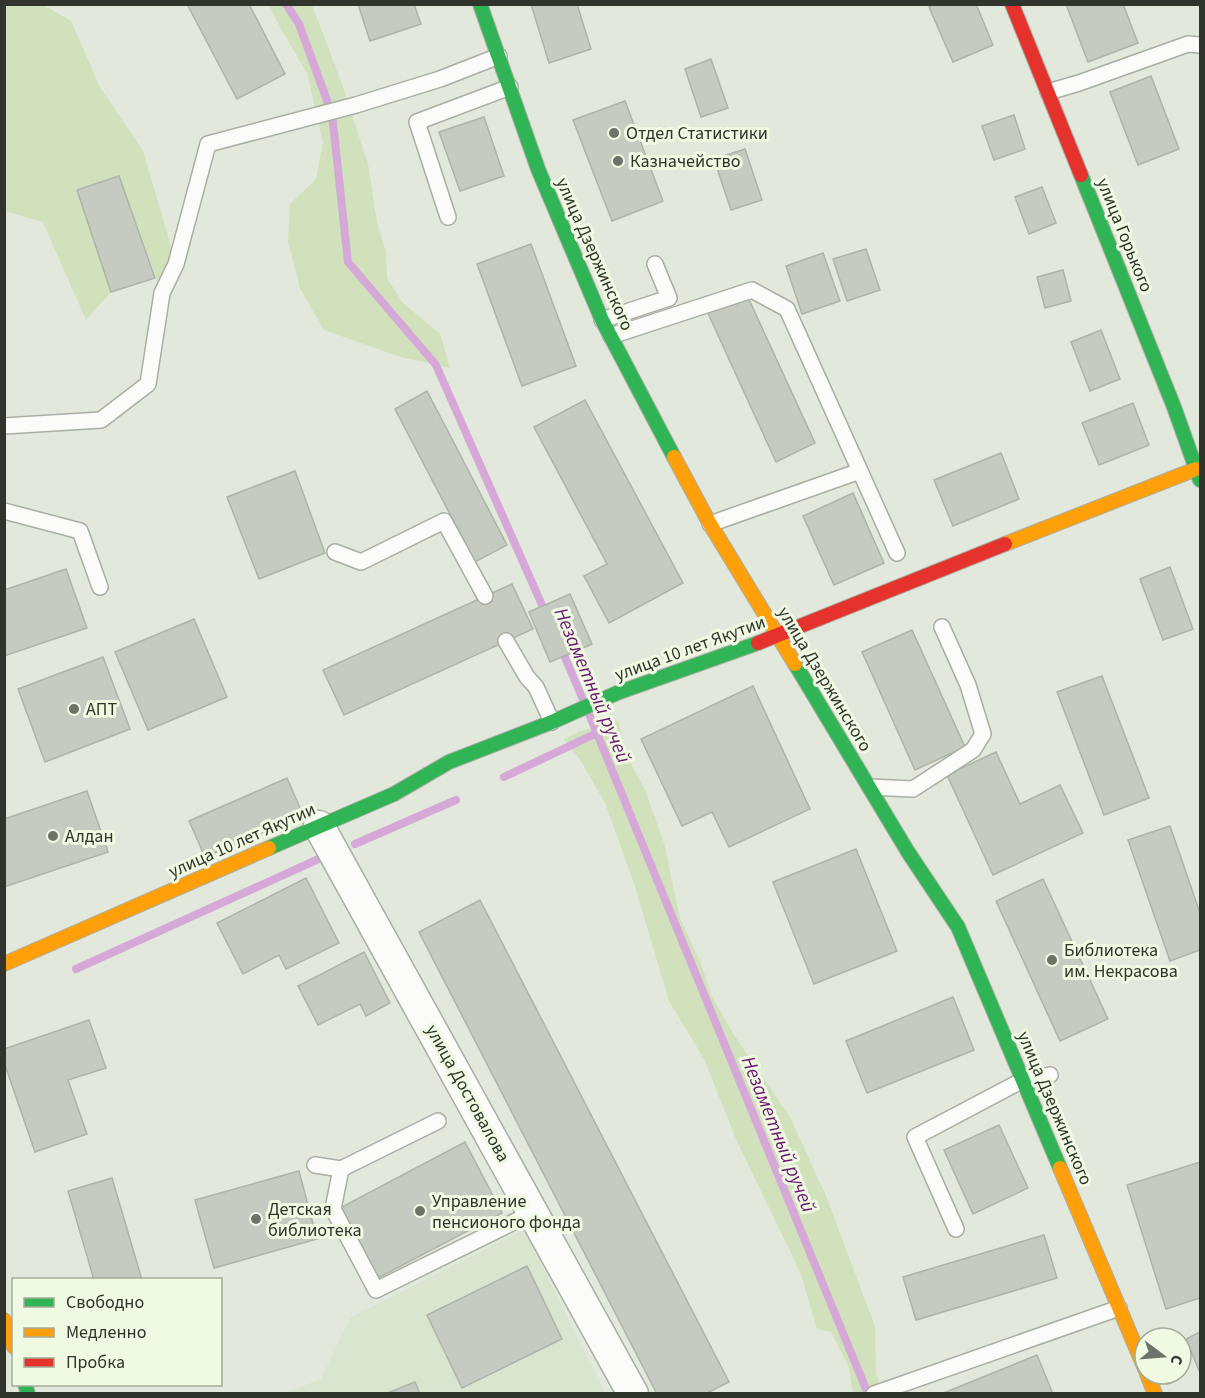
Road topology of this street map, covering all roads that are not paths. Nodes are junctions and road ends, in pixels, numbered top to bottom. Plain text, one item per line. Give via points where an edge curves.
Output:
1 (480, 4) edge
2 (1012, 4) edge
3 (1200, 45) edge
4 (499, 56) junction
5 (510, 87) junction
6 (1048, 92) junction
7 (448, 217) dead end
8 (655, 264) dead end
9 (602, 320) junction
10 (611, 336) junction
11 (4, 426) edge
12 (860, 471) junction
13 (1198, 475) edge
14 (4, 511) edge
15 (710, 524) junction
16 (335, 552) dead end
17 (897, 553) dead end
18 (100, 587) dead end
19 (485, 596) dead end
20 (942, 627) dead end
21 (778, 636) junction
22 (506, 641) dead end
23 (552, 722) junction
24 (870, 787) junction
25 (319, 826) junction
26 (4, 964) edge
27 (1050, 1075) dead end
28 (1023, 1080) junction
29 (438, 1121) dead end
30 (315, 1165) dead end
31 (341, 1169) junction
32 (534, 1212) junction
33 (956, 1229) dead end
34 (1119, 1308) junction
35 (4, 1320) edge
36 (1133, 1341) edge
37 (12, 1342) edge
38 (633, 1394) edge
39 (874, 1394) edge

1 - 4 street, улица Дзержинского
2 - 6 street, улица Горького
3 - 6 lane via 1188,44
4 - 5 street, улица Дзержинского
4 - 11 lane via 356,105 208,144 176,264 162,293 148,384 101,420
5 - 7 lane via 417,122
5 - 9 street, улица Дзержинского via 538,169
6 - 13 street, улица Горького via 1170,395
8 - 9 lane via 669,298
9 - 10 street, улица Дзержинского
10 - 12 lane via 752,290 787,309
10 - 15 street, улица Дзержинского
12 - 15 lane
12 - 17 lane
13 - 21 street, улица 10 лет Якутии via 919,578
14 - 18 lane via 80,531
15 - 21 street, улица Дзержинского
16 - 19 lane via 361,562 444,521
20 - 24 lane via 968,685 983,734 973,750 913,789
21 - 23 street, улица 10 лет Якутии via 617,693
21 - 24 street, улица Дзержинского
22 - 23 lane via 536,687
23 - 25 street, улица 10 лет Якутии via 449,762 394,794
24 - 28 street, улица Дзержинского via 958,927
25 - 26 street, улица 10 лет Якутии
25 - 32 street, улица Достовалова
27 - 28 lane
28 - 33 lane via 915,1137
28 - 34 street, улица Дзержинского
29 - 31 lane
30 - 31 lane
31 - 32 lane via 333,1209 376,1290
32 - 38 street, улица Достовалова
34 - 36 street, улица Дзержинского
34 - 39 lane
35 - 37 street

